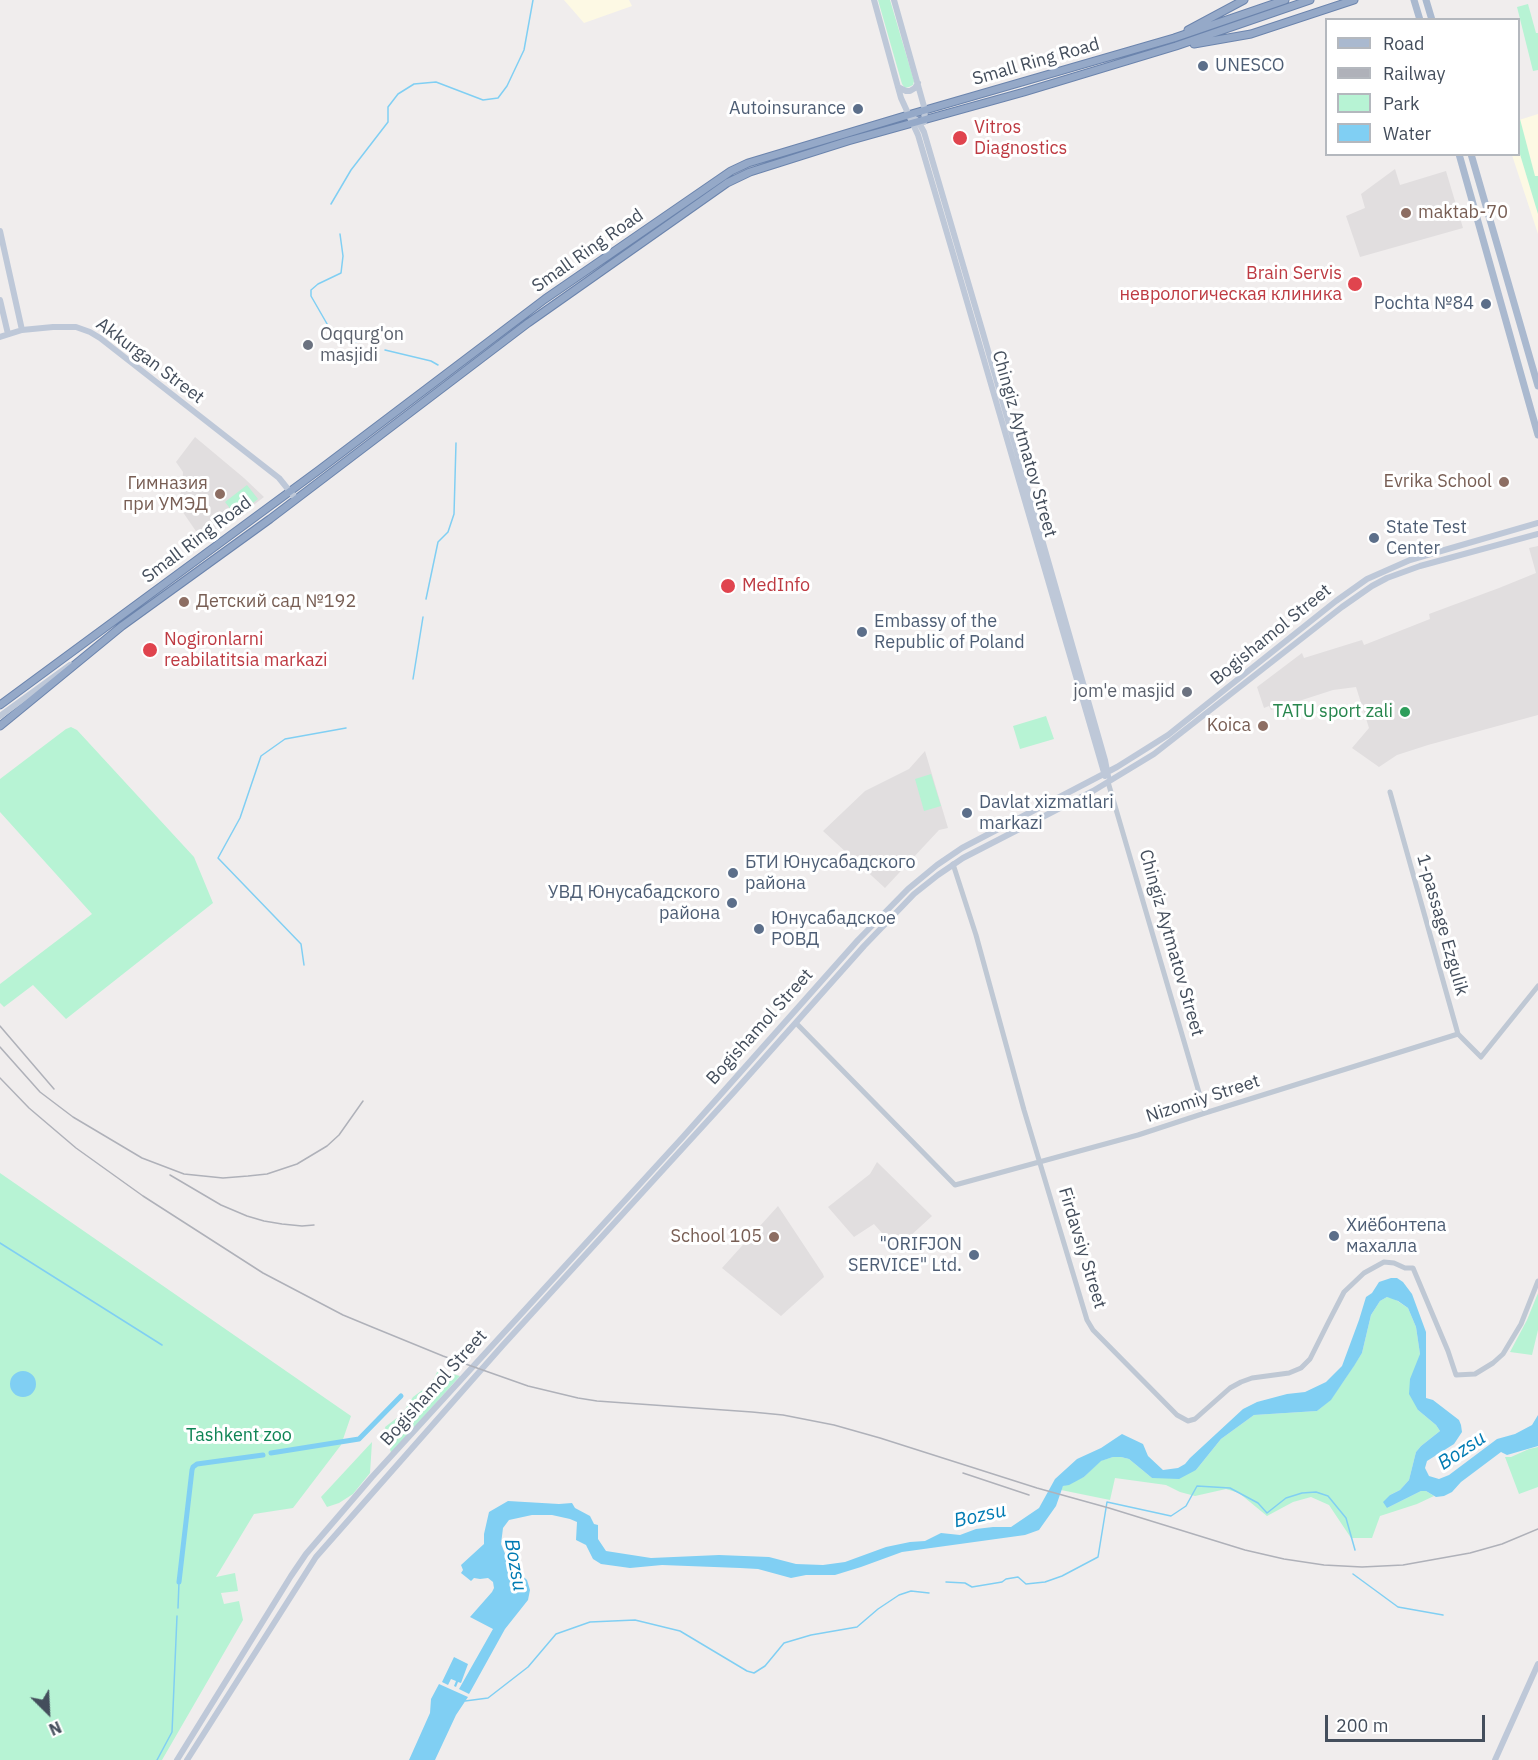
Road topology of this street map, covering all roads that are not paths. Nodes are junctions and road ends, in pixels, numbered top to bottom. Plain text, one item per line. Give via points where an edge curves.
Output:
1 (874, 0) edge
2 (894, 0) edge
3 (1244, 0) edge
4 (1285, 0) edge
5 (1310, 0) edge
6 (1352, 0) edge
7 (1414, 0) edge
8 (1426, 0) edge
9 (1419, 18) edge
10 (1431, 18) edge
11 (1225, 26) junction
12 (1174, 38) junction
13 (1176, 46) junction
14 (918, 82) junction
15 (897, 86) junction
16 (926, 110) junction
17 (908, 115) junction
18 (918, 121) junction
19 (1460, 156) edge
20 (1472, 156) edge
21 (1482, 192) junction
22 (1470, 196) junction
23 (0, 231) edge
24 (0, 300) edge
25 (22, 330) junction
26 (8, 334) junction
27 (0, 336) edge
28 (1538, 386) edge
29 (1538, 435) edge
30 (290, 491) junction
31 (296, 499) junction
32 (1538, 523) edge
33 (1538, 534) edge
34 (129, 610) junction
35 (134, 617) junction
36 (112, 634) junction
37 (1253, 673) junction
38 (0, 705) edge
39 (0, 716) edge
40 (0, 726) edge
41 (1106, 773) junction
42 (1108, 782) junction
43 (1390, 792) dead end
44 (953, 864) junction
45 (1538, 986) edge
46 (790, 1016) junction
47 (796, 1023) junction
48 (1458, 1034) junction
49 (727, 1087) junction
50 (734, 1092) junction
51 (1205, 1113) junction
52 (684, 1140) junction
53 (1040, 1162) junction
54 (1538, 1281) edge
55 (1538, 1664) edge
56 (177, 1760) edge
57 (187, 1760) edge
58 (1495, 1760) edge

1 - 15 main road, Chingiz Aytmatov Street
2 - 14 main road
3 - 12 highway
4 - 11 highway, Small Ring Road
5 - 11 highway, Small Ring Road
6 - 13 highway via 1251,34
7 - 9 main road
8 - 10 main road
11 - 12 highway, Small Ring Road
11 - 13 highway, Small Ring Road
12 - 16 highway, Small Ring Road
13 - 18 highway, Small Ring Road
14 - 15 main road via 910,91
14 - 16 main road
15 - 17 main road, Chingiz Aytmatov Street
16 - 17 highway, Small Ring Road
16 - 18 main road
17 - 18 main road, Chingiz Aytmatov Street
17 - 30 highway, Small Ring Road via 748,163 720,177 545,299
18 - 31 highway, Small Ring Road via 786,160 727,183 528,323
18 - 41 main road, Chingiz Aytmatov Street
18 - 41 main road, Chingiz Aytmatov Street via 918,135
19 - 22 main road
20 - 21 main road
21 - 22 main road
21 - 28 main road
22 - 29 main road
23 - 25 main road
24 - 26 main road
25 - 26 main road, Akkurgan Street
25 - 30 main road, Akkurgan Street via 76,327 95,334 279,478
26 - 27 main road, Akkurgan Street
30 - 31 main road, Akkurgan Street
30 - 34 highway, Small Ring Road
31 - 35 highway, Small Ring Road
32 - 37 main road, Bogishamol Street via 1410,560 1375,575 1336,601
33 - 37 main road, Bogishamol Street via 1420,566 1381,581
34 - 35 highway
34 - 38 highway, Small Ring Road
35 - 36 highway, Small Ring Road
36 - 39 main road
36 - 40 highway, Small Ring Road
37 - 41 main road, Bogishamol Street via 1168,735
37 - 42 main road, Bogishamol Street via 1173,741
41 - 42 main road, Chingiz Aytmatov Street
41 - 46 main road, Bogishamol Street via 962,848 927,872 858,940
42 - 44 main road, Bogishamol Street
42 - 51 street, Chingiz Aytmatov Street
43 - 48 street, 1-passage Ezgulik
44 - 47 main road, Bogishamol Street via 904,903
44 - 53 street, Firdavsiy Street
45 - 48 street, 1-passage Ezgulik via 1481,1057
46 - 47 main road
46 - 49 main road, Bogishamol Street
47 - 50 main road, Bogishamol Street
47 - 53 street, Nizomiy Street via 955,1185
48 - 51 street, Nizomiy Street
49 - 50 main road
49 - 52 main road, Bogishamol Street
50 - 52 main road, Bogishamol Street
51 - 53 street, Nizomiy Street
52 - 56 main road, Bogishamol Street via 372,1477 306,1554
52 - 57 main road, Bogishamol Street via 316,1557
53 - 54 street, Firdavsiy Street via 1092,1329 1177,1416 1186,1420 1198,1417 1241,1382 1301,1368 1310,1359 1344,1292 1364,1273 1384,1262 1413,1268 1455,1374 1466,1376 1483,1370 1503,1354 1521,1324
55 - 58 main road

